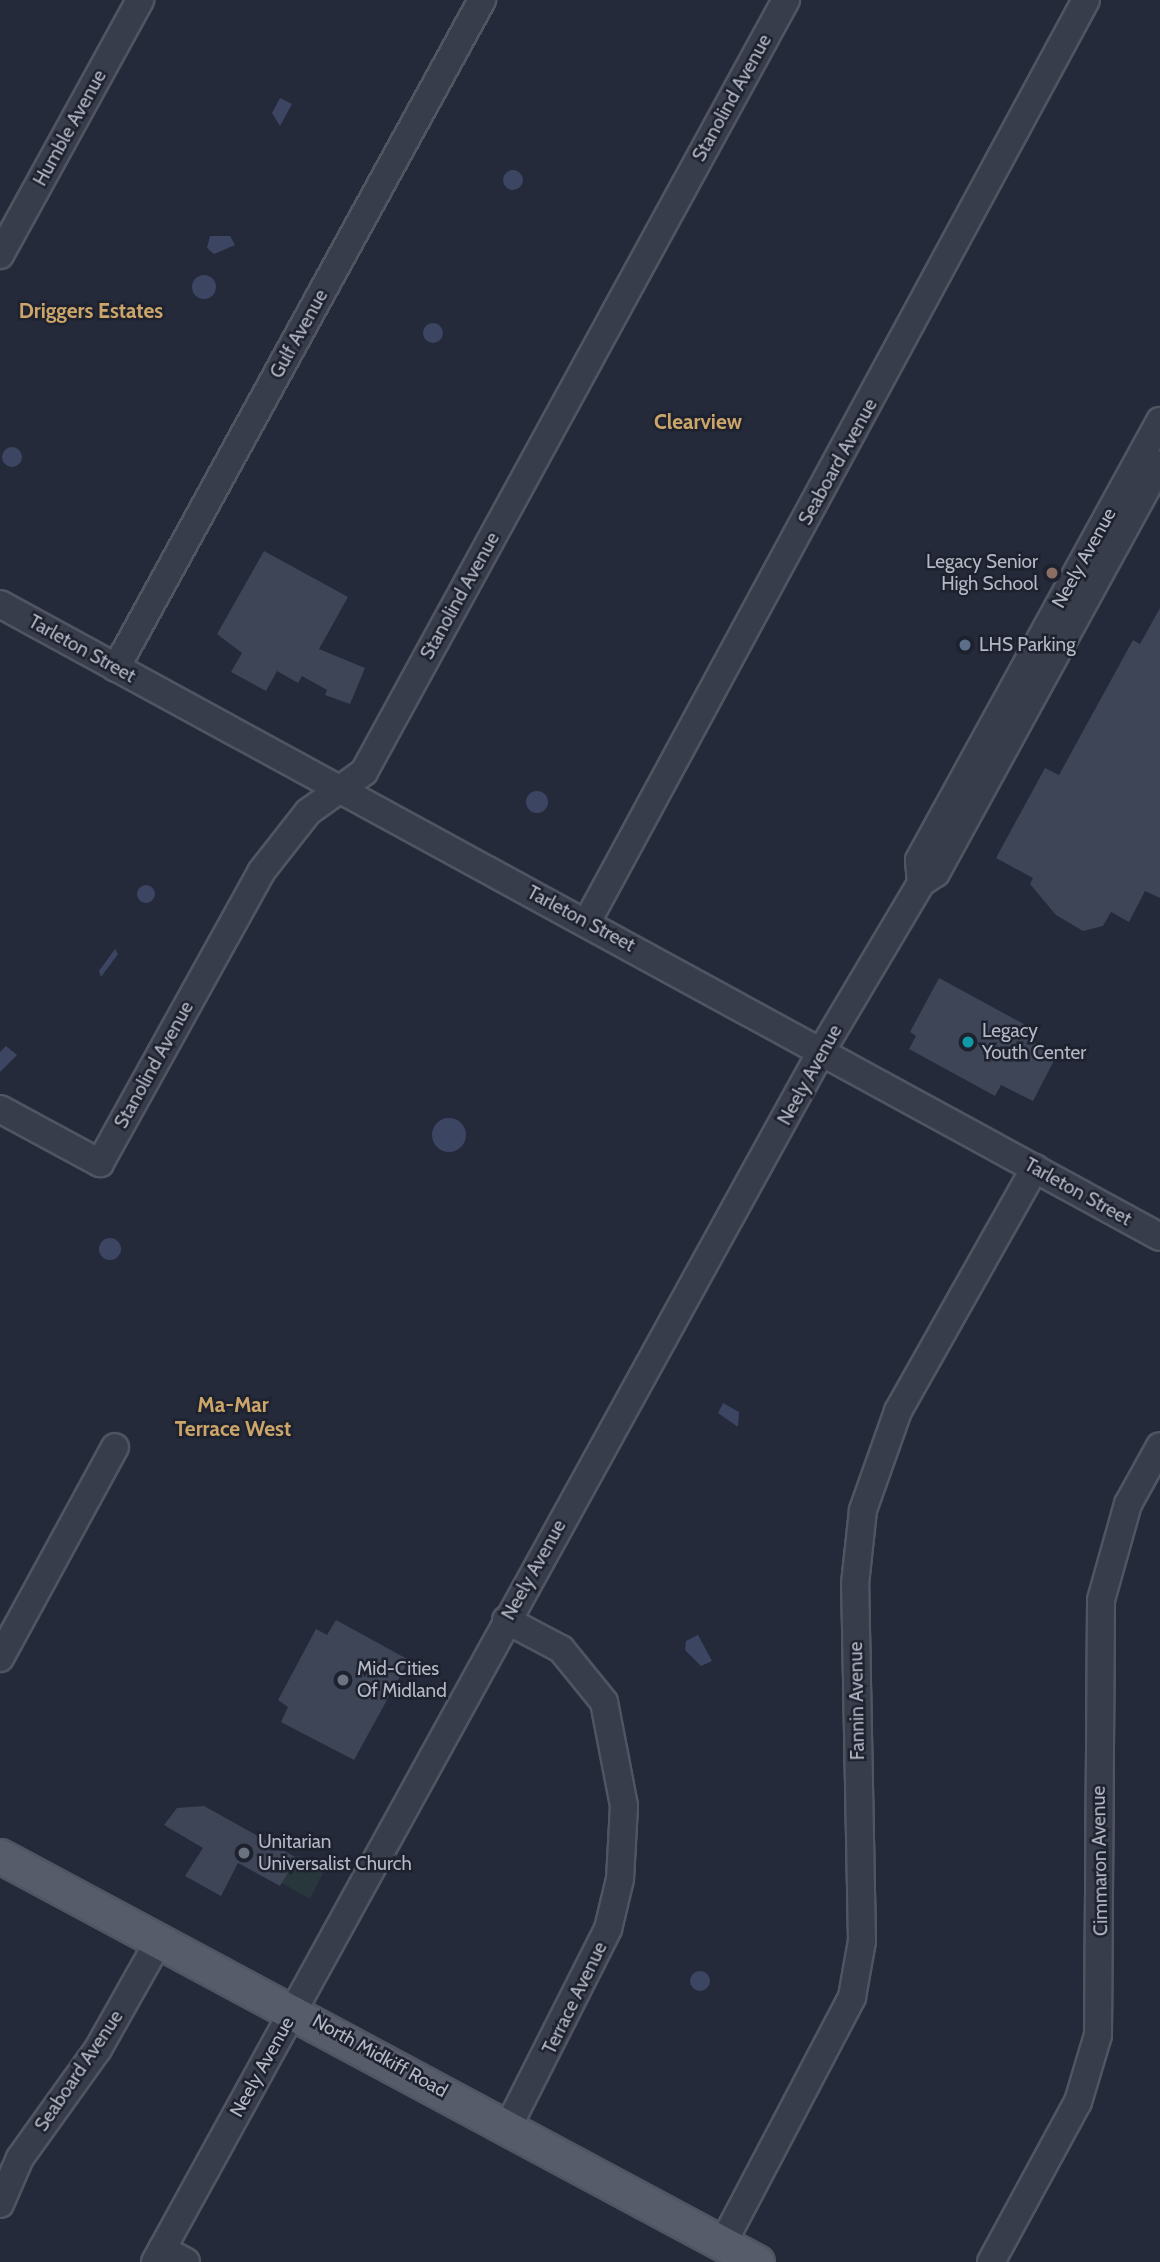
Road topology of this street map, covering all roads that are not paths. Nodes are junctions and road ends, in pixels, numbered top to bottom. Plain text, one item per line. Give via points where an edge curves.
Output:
1 (140, 0) edge
2 (482, 0) edge
3 (786, 0) edge
4 (1086, 0) edge
5 (0, 255) edge
6 (1160, 421) edge
7 (1160, 464) edge
8 (0, 604) edge
9 (116, 668) junction
10 (341, 790) junction
11 (921, 883) junction
12 (587, 922) junction
13 (822, 1051) junction
14 (0, 1109) edge
15 (1035, 1168) junction
16 (1160, 1237) edge
17 (1160, 1446) edge
18 (115, 1447) dead end
19 (506, 1620) junction
20 (0, 1658) edge
21 (0, 1856) edge
22 (160, 1939) junction
23 (294, 2009) junction
24 (508, 2127) junction
25 (0, 2204) edge
26 (723, 2243) junction
27 (158, 2255) edge
28 (186, 2262) edge
29 (757, 2262) edge
30 (991, 2262) edge

1 - 5 street, Humble Avenue
2 - 9 street, Gulf Avenue
3 - 10 street, Stanolind Avenue via 364,772
4 - 12 street, Seaboard Avenue
6 - 11 street, Neely Avenue via 919,860
7 - 11 street, Neely Avenue via 936,873
8 - 9 street, Tarleton Street
9 - 10 street, Tarleton Street
10 - 12 street, Tarleton Street
10 - 14 street, Stanolind Avenue via 308,813 261,872 100,1163
11 - 13 street, Neely Avenue
12 - 13 street, Tarleton Street
13 - 15 street, Tarleton Street
13 - 19 street, Neely Avenue
15 - 16 street, Tarleton Street
15 - 26 street, Fannin Avenue via 898,1411 863,1510 855,1584 862,1941 852,1997
17 - 30 street, Cimmaron Avenue via 1128,1504 1101,1600 1098,2035 1078,2102
18 - 20 street
19 - 23 street, Neely Avenue
19 - 24 street, Terrace Avenue via 561,1649 604,1702 624,1807 620,1878 608,1929
21 - 22 main road, North Midkiff Road
22 - 23 main road, North Midkiff Road
22 - 25 street, Seaboard Avenue via 98,2049 20,2158
23 - 24 main road, North Midkiff Road
23 - 27 street, Neely Avenue
24 - 26 main road, North Midkiff Road
26 - 29 main road, North Midkiff Road
27 - 28 street

